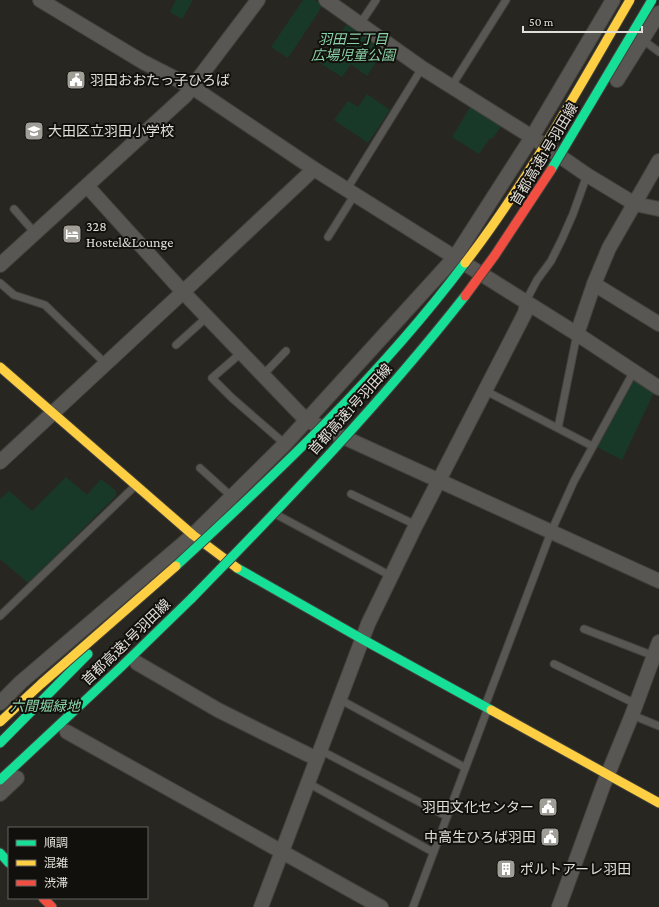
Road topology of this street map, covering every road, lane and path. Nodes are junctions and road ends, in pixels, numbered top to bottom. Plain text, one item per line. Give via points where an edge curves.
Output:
1 (40, 0) edge
2 (258, 0) edge
3 (326, 0) edge
4 (376, 0) edge
5 (506, 0) edge
6 (613, 0) edge
7 (630, 0) edge
8 (652, 0) edge
9 (659, 13) edge
10 (360, 24) junction
11 (643, 40) junction
12 (659, 52) edge
13 (422, 68) junction
14 (192, 87) junction
15 (451, 87) junction
16 (532, 137) junction
17 (565, 160) junction
18 (659, 161) edge
19 (314, 169) junction
20 (586, 175) junction
21 (87, 186) junction
22 (351, 192) junction
23 (635, 204) junction
24 (14, 209) dead end
25 (659, 209) edge
26 (35, 233) junction
27 (328, 237) dead end
28 (455, 257) junction
29 (0, 265) edge
30 (487, 278) junction
31 (0, 282) edge
32 (594, 284) junction
33 (184, 292) junction
34 (527, 303) junction
35 (207, 317) junction
36 (659, 324) edge
37 (576, 334) junction
38 (176, 345) dead end
39 (286, 351) dead end
40 (241, 353) junction
41 (106, 364) junction
42 (0, 367) edge
43 (634, 371) junction
44 (263, 375) junction
45 (659, 388) edge
46 (486, 391) junction
47 (52, 413) junction
48 (306, 420) junction
49 (558, 428) junction
50 (349, 440) junction
51 (286, 444) junction
52 (592, 446) junction
53 (0, 462) edge
54 (200, 468) dead end
55 (439, 481) junction
56 (135, 486) junction
57 (351, 494) dead end
58 (232, 497) junction
59 (279, 516) junction
60 (416, 525) junction
61 (552, 532) junction
62 (193, 535) junction
63 (233, 566) junction
64 (167, 574) junction
65 (391, 576) junction
66 (659, 581) edge
67 (192, 598) junction
68 (0, 616) edge
69 (584, 629) dead end
70 (362, 640) junction
71 (659, 642) edge
72 (654, 656) junction
73 (137, 663) junction
74 (554, 664) dead end
75 (100, 674) dead end
76 (339, 699) junction
77 (0, 702) edge
78 (486, 707) junction
79 (634, 709) junction
80 (0, 722) edge
81 (659, 726) edge
82 (67, 732) junction
83 (0, 742) edge
84 (319, 754) junction
85 (464, 768) junction
86 (607, 775) junction
87 (0, 780) edge
88 (308, 783) junction
89 (0, 794) edge
90 (659, 803) edge
91 (446, 816) junction
92 (282, 852) junction
93 (433, 852) junction
94 (0, 853) edge
95 (8, 862) edge
96 (44, 899) edge
97 (52, 907) edge
98 (261, 907) edge
99 (381, 907) edge
100 (413, 907) edge
101 (559, 907) edge

1 - 14 street via 143,62
2 - 14 street
3 - 10 street
4 - 10 lane
5 - 15 lane
6 - 16 street
7 - 64 main road, 首都高速1号羽田線, bridge via 553,131 505,207 456,276 402,342 333,416
8 - 67 main road, 首都高速1号羽田線, bridge via 521,219 470,290 418,355 351,430
9 - 11 street
10 - 13 street
11 - 12 lane
11 - 17 street
13 - 15 street
13 - 22 lane
14 - 19 street
14 - 21 street
15 - 16 street
16 - 17 street
16 - 28 street
17 - 20 street
17 - 30 street
18 - 23 street
19 - 22 street
19 - 33 street
20 - 23 street
20 - 34 lane via 562,238
21 - 26 street
21 - 33 street
22 - 27 lane
22 - 28 street
23 - 25 street
23 - 32 street via 609,248
24 - 26 lane
26 - 29 street
28 - 30 street
28 - 48 street
30 - 34 street
30 - 50 street
31 - 41 lane via 14,295 45,305
32 - 36 street
32 - 37 street
33 - 35 street
33 - 41 street
34 - 37 street
34 - 46 street via 525,313
35 - 38 lane
35 - 40 street
37 - 43 street
37 - 49 lane
39 - 44 lane
40 - 44 street
40 - 51 lane via 212,378
41 - 47 street
42 - 47 main road
43 - 45 street
43 - 52 lane
44 - 48 street
46 - 49 lane
46 - 55 street
47 - 53 street
47 - 56 main road
48 - 50 street
48 - 51 street
49 - 52 lane
50 - 55 street
50 - 59 street
51 - 58 street
52 - 61 lane
54 - 58 lane
55 - 60 street
55 - 61 street
56 - 62 main road
56 - 68 lane
57 - 60 lane
58 - 62 street
59 - 63 street
59 - 65 lane
60 - 65 street
61 - 66 street
61 - 78 lane
62 - 63 main road
62 - 77 street
63 - 70 main road
63 - 73 street
64 - 80 main road, 首都高速1号羽田線, bridge
64 - 83 main road, bridge
65 - 70 street
67 - 75 main road
67 - 87 main road, 首都高速1号羽田線
69 - 72 lane
70 - 76 street
70 - 78 main road
71 - 72 street
72 - 79 street
73 - 82 street
73 - 84 street via 231,716
74 - 79 lane
76 - 84 street
76 - 85 lane
78 - 85 lane
78 - 86 main road
79 - 81 lane
79 - 86 street
82 - 89 street
82 - 92 street
84 - 88 street
84 - 91 lane
85 - 91 lane
86 - 90 main road
86 - 101 street
88 - 92 street
88 - 93 lane
91 - 93 lane
92 - 98 street
92 - 99 street
93 - 100 lane
94 - 95 main road
96 - 97 main road

